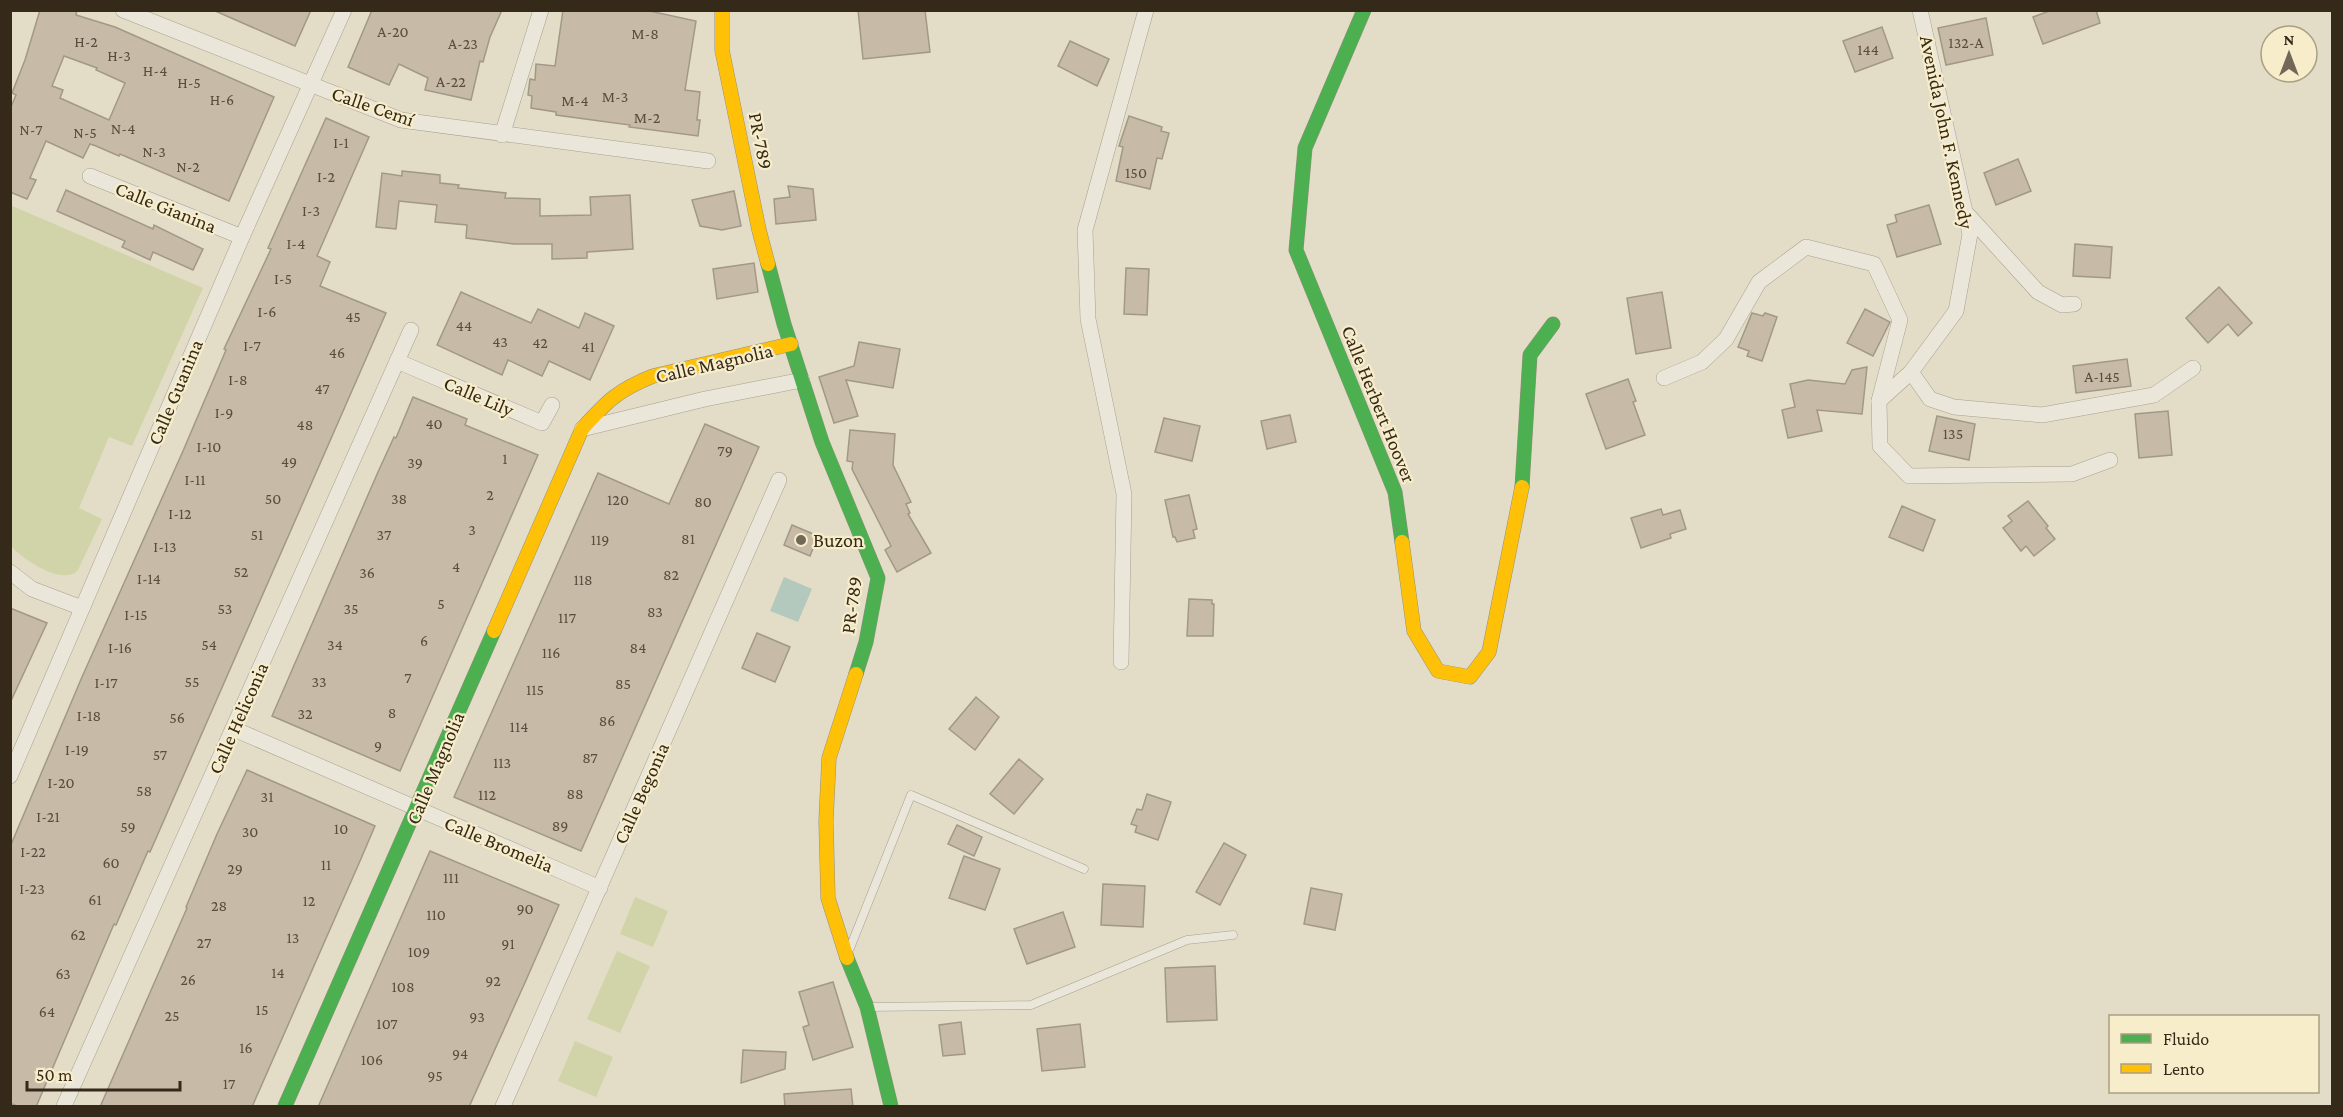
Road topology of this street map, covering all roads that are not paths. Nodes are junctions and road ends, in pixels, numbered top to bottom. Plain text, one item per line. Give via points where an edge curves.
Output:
1 (123, 10) edge
2 (344, 10) edge
3 (541, 10) edge
4 (723, 10) edge
5 (1146, 10) edge
6 (1364, 10) edge
7 (1920, 10) edge
8 (312, 85) junction
9 (502, 135) junction
10 (708, 161) dead end
11 (90, 176) dead end
12 (1966, 213) junction
13 (242, 237) junction
14 (2074, 304) dead end
15 (1553, 324) dead end
16 (411, 330) dead end
17 (791, 344) junction
18 (397, 361) junction
19 (2193, 368) dead end
20 (1911, 372) junction
21 (1664, 378) dead end
22 (802, 380) junction
23 (1879, 401) junction
24 (552, 405) dead end
25 (582, 429) junction
26 (2110, 460) dead end
27 (778, 480) dead end
28 (10, 572) edge
29 (82, 608) junction
30 (1121, 662) dead end
31 (234, 729) junction
32 (10, 776) edge
33 (417, 809) junction
34 (1083, 869) dead end
35 (600, 888) junction
36 (1233, 935) dead end
37 (847, 958) junction
38 (867, 1007) junction
39 (64, 1107) edge
40 (285, 1107) edge
41 (503, 1107) edge
42 (891, 1107) edge

1 - 8 street, Calle Cemí
2 - 8 street, Calle Guanina
3 - 9 street
4 - 17 street, PR-789 / PR-789 via 723,50 757,219
5 - 30 street via 1085,230 1088,319 1124,494
6 - 15 street, Calle Herbert Hoover via 1305,148 1296,250 1395,492 1414,631 1438,671 1470,677 1489,652 1522,489 1530,355
7 - 12 street, Avenida John F. Kennedy
8 - 9 street, Calle Cemí via 401,120
8 - 13 street, Calle Guanina
9 - 10 street, Calle Cemí
11 - 13 street, Calle Gianina
12 - 14 street via 2038,292 2062,305
12 - 20 street, Avenida John F. Kennedy via 1971,234 1956,311
13 - 29 street, Calle Guanina
16 - 18 street, Calle Heliconia
17 - 22 street, PR-789 / PR-789
17 - 25 street, Calle Magnolia via 637,382 613,396
18 - 24 street, Calle Lily via 542,423
18 - 31 street, Calle Heliconia
19 - 20 street via 2154,395 2042,415 1954,407 1930,399
20 - 23 street, Avenida John F. Kennedy
21 - 23 street via 1702,362 1726,339 1759,282 1806,247 1874,264 1900,320
22 - 25 street, Calle Magnolia
22 - 37 street, PR-789 / PR-789 via 822,442 878,578 866,642 830,758 826,821 828,898
23 - 26 street via 1880,446 1909,476 2072,474
25 - 33 street, Calle Magnolia
27 - 35 street, Calle Begonia
28 - 29 street via 32,589
29 - 32 street, Calle Guanina
31 - 33 street, Calle Bromelia
31 - 39 street, Calle Heliconia
33 - 35 street, Calle Bromelia
33 - 40 street, Calle Magnolia
34 - 37 lane via 911,795
35 - 41 street, Calle Begonia
36 - 38 lane via 1186,939 1031,1005
37 - 38 street, PR-789 / PR-789
38 - 42 street, PR-789 / PR-789

